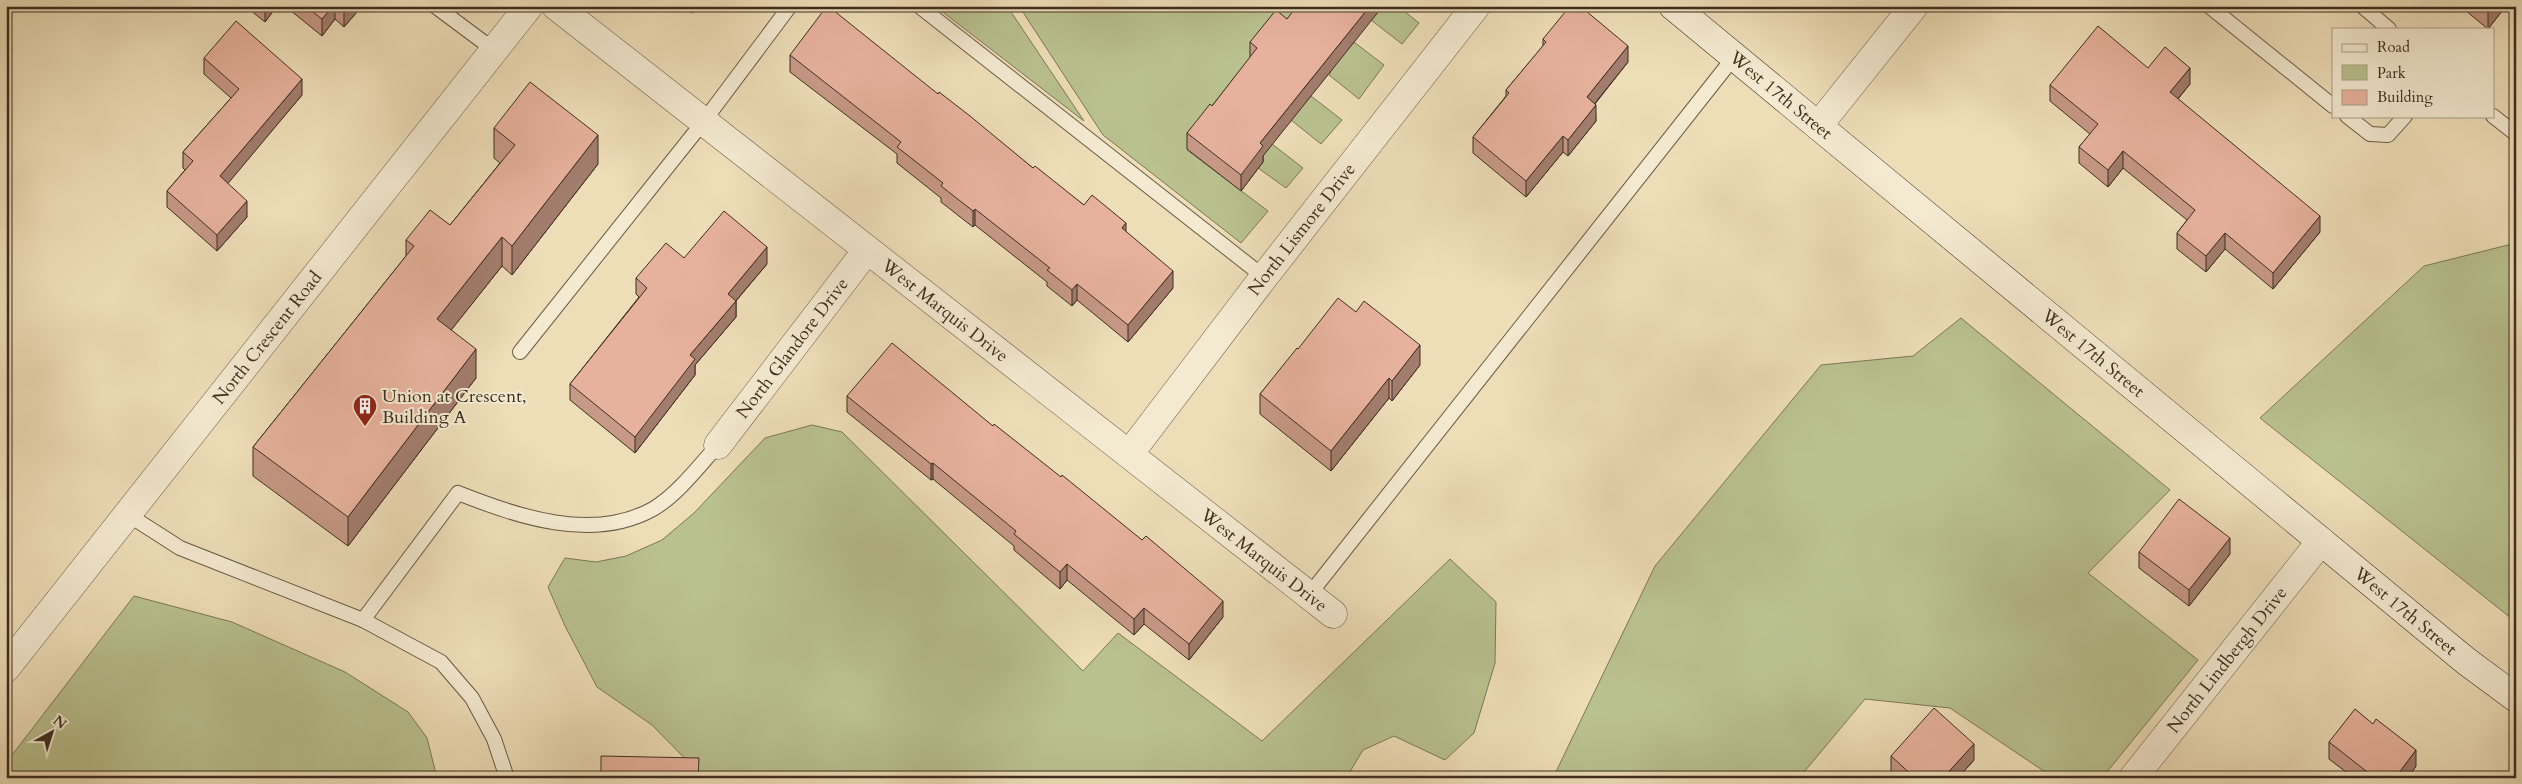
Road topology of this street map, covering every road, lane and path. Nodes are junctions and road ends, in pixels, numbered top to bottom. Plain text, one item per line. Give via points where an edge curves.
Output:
1 (435, 6) edge
2 (529, 6) edge
3 (556, 6) edge
4 (790, 6) edge
5 (919, 6) edge
6 (1476, 6) edge
7 (1673, 6) edge
8 (1914, 6) edge
9 (2210, 6) edge
10 (2362, 6) edge
11 (2388, 28) edge
12 (494, 50) junction
13 (1734, 56) junction
14 (2332, 105) edge
15 (2494, 117) edge
16 (2350, 118) edge
17 (2403, 118) edge
18 (704, 122) junction
19 (1818, 126) junction
20 (2516, 134) edge
21 (867, 250) junction
22 (1264, 277) junction
23 (520, 352) dead end
24 (718, 445) joint
25 (1130, 453) junction
26 (127, 514) junction
27 (2321, 541) junction
28 (1309, 595) junction
29 (1333, 614) dead end
30 (364, 620) junction
31 (6, 668) edge
32 (2516, 698) edge
33 (507, 778) edge
34 (2133, 778) edge

1 - 12 lane
2 - 12 street, North Crescent Road
3 - 18 street, West Marquis Drive
4 - 18 lane
5 - 22 lane
6 - 22 street, North Lismore Drive
7 - 13 street, West 17th Street
8 - 19 street
9 - 14 lane
10 - 11 lane
12 - 26 street, North Crescent Road
13 - 19 street, West 17th Street
13 - 28 lane
15 - 20 lane
16 - 17 lane via 2370,134 2388,135
18 - 21 street, West Marquis Drive
18 - 23 lane
19 - 27 street, West 17th Street
21 - 24 street, North Glandore Drive
21 - 25 street, West Marquis Drive
22 - 25 street, North Lismore Drive
24 - 30 lane via 688,478 653,508 622,521 593,525 560,523 527,516 458,493
25 - 28 street, West Marquis Drive
26 - 30 lane via 180,548
26 - 31 street, North Crescent Road
27 - 32 street, West 17th Street via 2466,661
27 - 34 street, North Lindbergh Drive
28 - 29 street, West Marquis Drive
30 - 33 lane via 441,662 472,698 494,739

